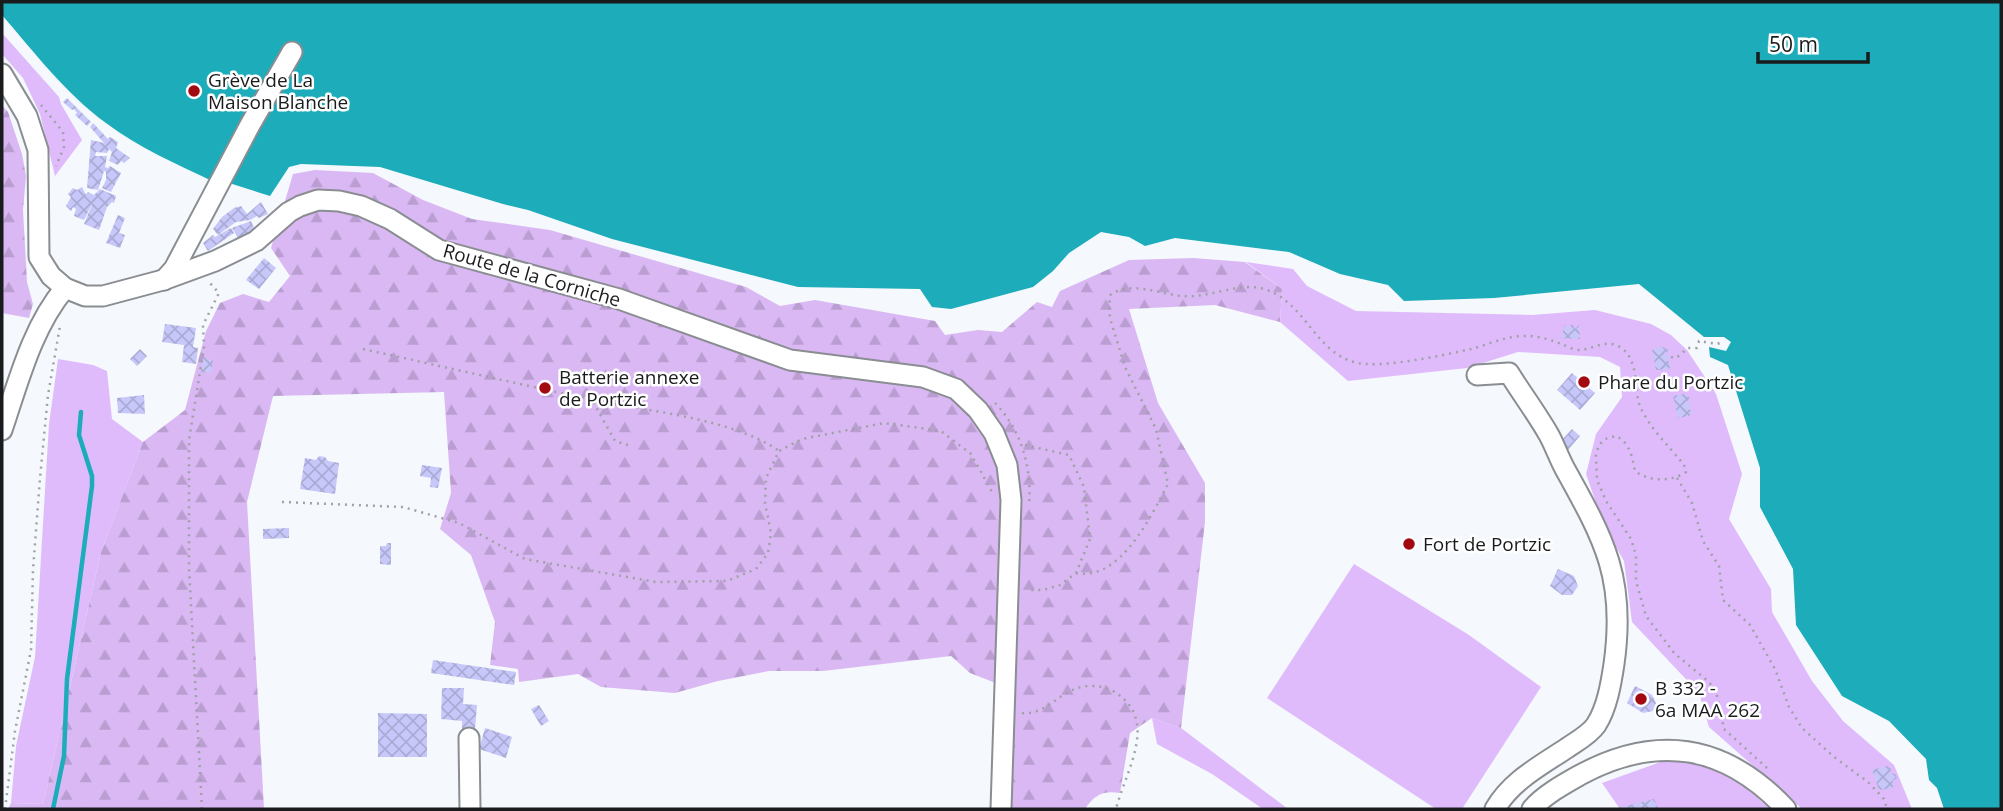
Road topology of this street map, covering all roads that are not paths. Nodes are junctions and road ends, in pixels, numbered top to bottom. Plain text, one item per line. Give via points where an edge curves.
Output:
1 (292, 52) dead end
2 (2, 74) edge
3 (163, 280) junction
4 (65, 288) junction
5 (1477, 375) dead end
6 (2, 430) edge
7 (469, 738) dead end
8 (470, 809) edge
9 (1001, 809) edge
10 (1495, 809) edge
11 (1532, 809) edge
12 (1786, 809) edge

1 - 3 street via 174,269
2 - 4 street via 27,116 38,150 39,257
3 - 4 street, Route de la Corniche via 103,296 85,296
3 - 9 street, Route de la Corniche via 256,241 300,206 318,200 339,201 390,219 439,250 619,299 790,360 923,377 956,389 994,433 1007,465 1011,525
4 - 6 street via 51,305
5 - 10 street via 1509,373 1550,437 1604,542 1618,613 1613,673 1596,724 1524,776
7 - 8 street
11 - 12 street via 1594,768 1630,756 1683,751 1742,770

